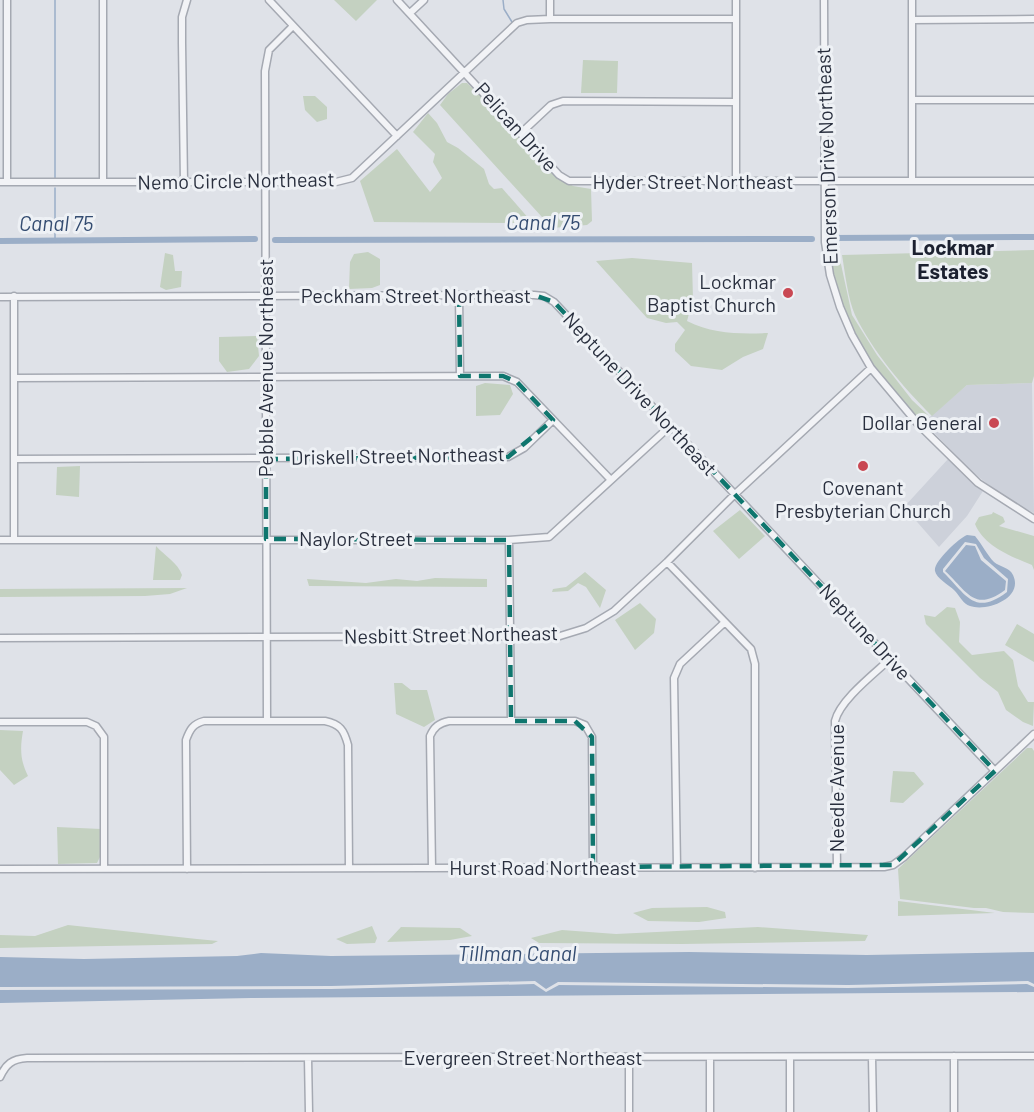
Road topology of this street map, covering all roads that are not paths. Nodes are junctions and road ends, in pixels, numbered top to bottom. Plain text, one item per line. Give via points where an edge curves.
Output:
1 (7, 0) edge
2 (103, 0) edge
3 (187, 0) edge
4 (269, 0) edge
5 (397, 0) edge
6 (424, 0) edge
7 (550, 0) edge
8 (736, 0) edge
9 (824, 0) edge
10 (912, 0) edge
11 (410, 13) junction
12 (550, 19) junction
13 (736, 19) junction
14 (1034, 19) edge
15 (912, 20) junction
16 (293, 26) junction
17 (465, 72) junction
18 (912, 100) junction
19 (1034, 100) edge
20 (736, 102) junction
21 (521, 133) junction
22 (397, 136) junction
23 (568, 181) joint
24 (912, 181) junction
25 (1034, 181) edge
26 (4, 182) edge
27 (104, 182) junction
28 (265, 182) junction
29 (736, 182) junction
30 (824, 182) junction
31 (184, 183) junction
32 (266, 295) junction
33 (459, 295) junction
34 (544, 296) joint
35 (0, 297) edge
36 (14, 297) junction
37 (871, 368) junction
38 (266, 376) junction
39 (460, 376) junction
40 (14, 378) junction
41 (553, 420) junction
42 (669, 427) junction
43 (14, 459) junction
44 (266, 459) junction
45 (611, 480) junction
46 (734, 495) junction
47 (1034, 519) edge
48 (266, 539) junction
49 (0, 540) edge
50 (14, 540) junction
51 (509, 540) junction
52 (668, 562) junction
53 (725, 622) junction
54 (511, 636) junction
55 (266, 637) junction
56 (0, 638) edge
57 (890, 659) junction
58 (267, 721) junction
59 (510, 721) junction
60 (0, 722) edge
61 (1034, 734) edge
62 (995, 771) junction
63 (593, 867) junction
64 (677, 867) junction
65 (837, 867) junction
66 (104, 868) junction
67 (349, 868) junction
68 (432, 868) junction
69 (755, 868) junction
70 (0, 869) edge
71 (187, 869) junction
72 (954, 1056) junction
73 (1034, 1056) edge
74 (790, 1057) junction
75 (872, 1057) junction
76 (308, 1058) junction
77 (629, 1058) junction
78 (710, 1058) junction
79 (0, 1077) edge
80 (309, 1112) edge
81 (629, 1112) edge
82 (710, 1112) edge
83 (790, 1112) edge
84 (873, 1112) edge
85 (954, 1112) edge

1 - 26 street
2 - 27 street
3 - 31 street via 182,17
4 - 16 street
5 - 11 street, Pelican Drive
6 - 11 street
7 - 12 street
8 - 13 street
9 - 30 street, Emerson Drive Northeast
10 - 15 street
11 - 17 street, Pelican Drive
12 - 13 street, Nemo Circle Northeast
12 - 17 street, Nemo Circle Northeast via 518,23
13 - 20 street
14 - 15 street
15 - 18 street
16 - 22 street
16 - 28 street, Pebble Avenue Northeast via 269,50 266,64
17 - 21 street, Pelican Drive
17 - 22 street, Nemo Circle Northeast
18 - 19 street
18 - 24 street
20 - 21 street via 563,101 551,105
20 - 29 street
21 - 23 street, Pelican Drive
22 - 28 street, Nemo Circle Northeast via 352,178 336,182
23 - 29 street, Hyder Street Northeast
24 - 25 street, Hyder Street Northeast
24 - 30 street, Hyder Street Northeast
26 - 27 street, Nemo Circle Northeast
27 - 31 street, Nemo Circle Northeast
28 - 31 street, Nemo Circle Northeast
28 - 32 street, Pebble Avenue Northeast
29 - 30 street, Hyder Street Northeast
30 - 37 street, Emerson Drive Northeast via 830,275 852,335
32 - 33 street, Peckham Street Northeast
32 - 36 street, Peckham Street Northeast
32 - 38 street, Pebble Avenue Northeast
33 - 34 street, Peckham Street Northeast
33 - 39 street
34 - 42 street, Neptune Drive Northeast via 554,302
35 - 36 street, Peckham Street Northeast
36 - 40 street
37 - 46 street, Nesbitt Street Northeast
37 - 47 street, Emerson Drive Northeast via 918,424 978,483
38 - 39 street
38 - 40 street
38 - 44 street, Pebble Avenue Northeast
39 - 41 street via 503,376 517,382
40 - 43 street
41 - 44 street, Driskell Street Northeast via 524,448 508,457
41 - 45 street
42 - 45 street, Naylor Street
42 - 46 street, Neptune Drive Northeast
43 - 44 street, Driskell Street Northeast
43 - 50 street
44 - 48 street, Pebble Avenue Northeast
45 - 51 street, Naylor Street via 549,537
46 - 52 street, Nesbitt Street Northeast
46 - 57 street, Neptune Drive
48 - 50 street, Naylor Street
48 - 51 street, Naylor Street
48 - 55 street, Pebble Avenue Northeast
49 - 50 street, Naylor Street
51 - 54 street
52 - 53 street
52 - 54 street, Nesbitt Street Northeast via 614,611 585,628 560,636
53 - 64 street via 680,664 674,678
53 - 69 street via 751,649 755,664
54 - 55 street, Nesbitt Street Northeast
54 - 59 street
55 - 56 street, Nesbitt Street Northeast
55 - 58 street, Pebble Avenue Northeast
57 - 62 street, Neptune Drive
57 - 65 street, Needle Avenue via 837,713
58 - 67 street via 325,720 344,731 348,745
58 - 71 street via 204,721 190,729 186,740
59 - 63 street via 575,721 585,725 592,737
59 - 68 street via 449,721 433,730
60 - 66 street via 87,722 96,726 104,738
61 - 62 street, Hurst Road Northeast
62 - 65 street, Hurst Road Northeast via 893,865
63 - 64 street, Hurst Road Northeast
63 - 68 street, Hurst Road Northeast
64 - 69 street, Hurst Road Northeast
65 - 69 street, Hurst Road Northeast
66 - 70 street, Hurst Road Northeast
66 - 71 street, Hurst Road Northeast
67 - 68 street, Hurst Road Northeast
67 - 71 street, Hurst Road Northeast
72 - 73 street, Evergreen Street Northeast
72 - 75 street, Evergreen Street Northeast
72 - 85 street
74 - 75 street, Evergreen Street Northeast
74 - 78 street, Evergreen Street Northeast
74 - 83 street
75 - 84 street
76 - 77 street, Evergreen Street Northeast
76 - 79 street, Evergreen Street Northeast via 27,1058 12,1061
76 - 80 street
77 - 78 street, Evergreen Street Northeast
77 - 81 street
78 - 82 street

